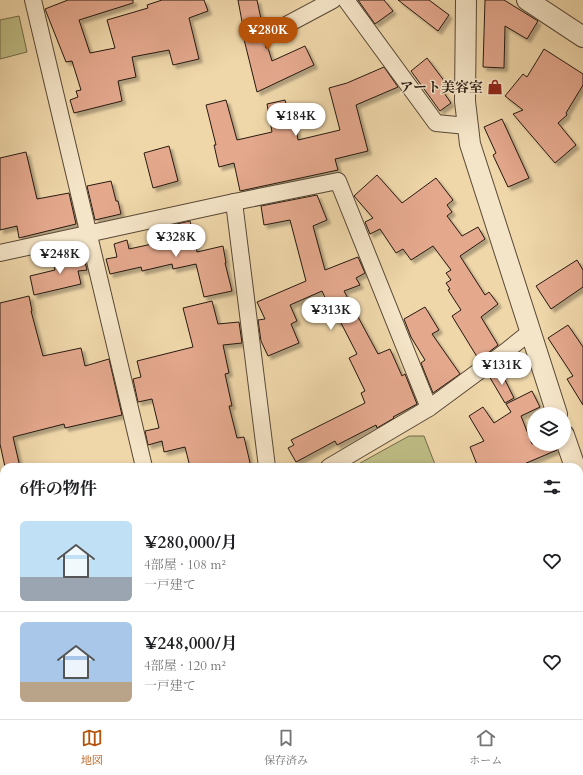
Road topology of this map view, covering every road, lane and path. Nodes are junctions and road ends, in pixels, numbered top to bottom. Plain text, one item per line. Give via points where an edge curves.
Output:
1 (33, 0) edge
2 (333, 0) edge
3 (346, 0) edge
4 (466, 0) edge
5 (527, 0) edge
6 (275, 32) dead end
7 (583, 37) edge
8 (467, 126) junction
9 (234, 202) junction
10 (88, 233) junction
11 (0, 253) edge
12 (530, 332) junction
13 (555, 407) edge
14 (429, 408) junction
15 (569, 451) edge
16 (143, 463) edge
17 (267, 463) edge
18 (336, 463) edge
19 (573, 463) edge

1 - 10 street
2 - 6 street
3 - 8 street via 436,123
4 - 8 street
5 - 7 street
8 - 12 street via 470,144
9 - 10 street
9 - 14 street via 338,181
9 - 17 street
10 - 11 street
10 - 16 street
12 - 13 street
12 - 14 street
14 - 18 street
15 - 19 street

